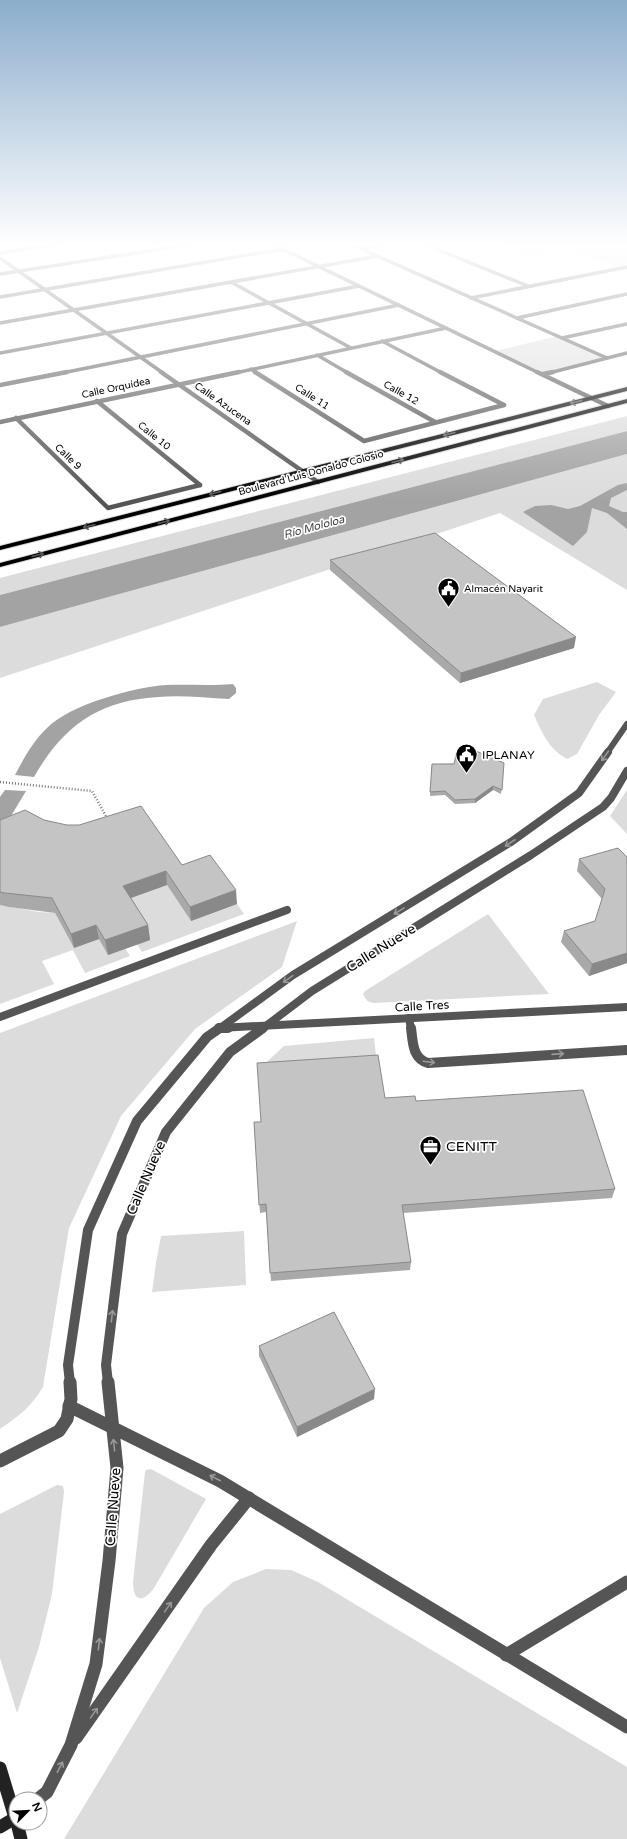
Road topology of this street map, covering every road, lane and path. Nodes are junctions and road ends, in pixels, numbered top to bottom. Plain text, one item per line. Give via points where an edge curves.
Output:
1 (100, 329) edge
2 (129, 329) edge
3 (283, 329) edge
4 (316, 329) edge
5 (442, 329) edge
6 (448, 329) edge
7 (541, 329) edge
8 (605, 329) edge
9 (106, 333) junction
10 (562, 338) junction
11 (382, 341) junction
12 (352, 348) junction
13 (0, 353) edge
14 (627, 353) edge
15 (316, 355) junction
16 (140, 357) junction
17 (607, 358) junction
18 (251, 369) junction
19 (543, 374) junction
20 (0, 384) edge
21 (178, 384) junction
22 (627, 389) edge
23 (592, 398) junction
24 (97, 401) junction
25 (627, 401) edge
26 (608, 406) junction
27 (16, 418) junction
28 (0, 422) edge
29 (435, 422) junction
30 (513, 430) junction
31 (302, 470) junction
32 (318, 482) junction
33 (108, 508) joint
34 (0, 548) edge
35 (0, 565) edge
36 (627, 724) edge
37 (627, 771) edge
38 (0, 782) edge
39 (108, 819) edge
40 (287, 910) dead end
41 (627, 1007) edge
42 (0, 1017) edge
43 (409, 1018) junction
44 (265, 1026) junction
45 (219, 1028) junction
46 (627, 1050) edge
47 (69, 1406) junction
48 (112, 1427) junction
49 (0, 1461) edge
50 (249, 1498) junction
51 (627, 1582) edge
52 (506, 1655) junction
53 (627, 1727) edge
54 (71, 1745) junction
55 (0, 1768) edge
56 (48, 1791) edge
57 (8, 1794) edge

1 - 9 street, Calle Azucena
2 - 9 street
3 - 16 street
4 - 12 street
5 - 11 street, Calle Orquídea
6 - 19 street
7 - 10 street
8 - 10 street
9 - 13 street
9 - 16 street, Calle Azucena
10 - 17 street
11 - 12 street, Calle Orquídea
11 - 29 street via 504,405
12 - 15 street, Calle Orquídea
14 - 17 street
15 - 18 street, Calle Orquídea
15 - 29 street, Calle 12
16 - 20 street
16 - 21 street, Calle Azucena
17 - 19 street
18 - 21 street, Calle Orquídea
18 - 29 street, Calle 11 via 364,441
19 - 23 street
21 - 24 street, Calle Orquídea
21 - 31 street, Calle Azucena
22 - 23 main road, Boulevard Luis Donaldo Colosio
23 - 26 street
23 - 30 main road via 594,404 521,424
23 -> 31 main road, Boulevard Luis Donaldo Colosio
24 - 27 street, Calle Orquídea
24 - 33 street, Calle 10 via 200,485
25 - 26 main road, Boulevard Luis Donaldo Colosio
26 - 30 main road, Boulevard Luis Donaldo Colosio
27 - 28 street, Calle Orquídea
27 - 33 street, Calle 9
32 -> 30 main road, Boulevard Luis Donaldo Colosio
31 - 32 street, Calle Azucena
31 -> 34 main road, Boulevard Luis Donaldo Colosio
35 -> 32 main road, Boulevard Luis Donaldo Colosio
36 -> 45 street, Calle Nueve via 579,793 571,799 511,842 292,976
37 - 44 street, Calle Nueve via 603,807 312,992
38 - 39 path via 92,792
40 - 42 street
41 - 43 street, Calle Tres
43 - 44 street, Calle Tres
43 -> 46 street via 416,1056 428,1063
44 - 45 street, Calle Tres
48 -> 44 street, Calle Nueve via 106,1365 122,1234 166,1132 230,1052
45 - 47 street, Calle Nueve via 207,1037 137,1121 88,1230 68,1365
47 - 48 street
47 - 49 street, Calle Nueve via 67,1419 59,1431
50 -> 48 street
54 -> 48 street, Calle Nueve via 96,1664 117,1468
50 - 52 street
54 -> 50 street via 211,1545
51 - 52 street
52 - 53 street
56 -> 54 street, Calle Nueve
55 - 57 main road

